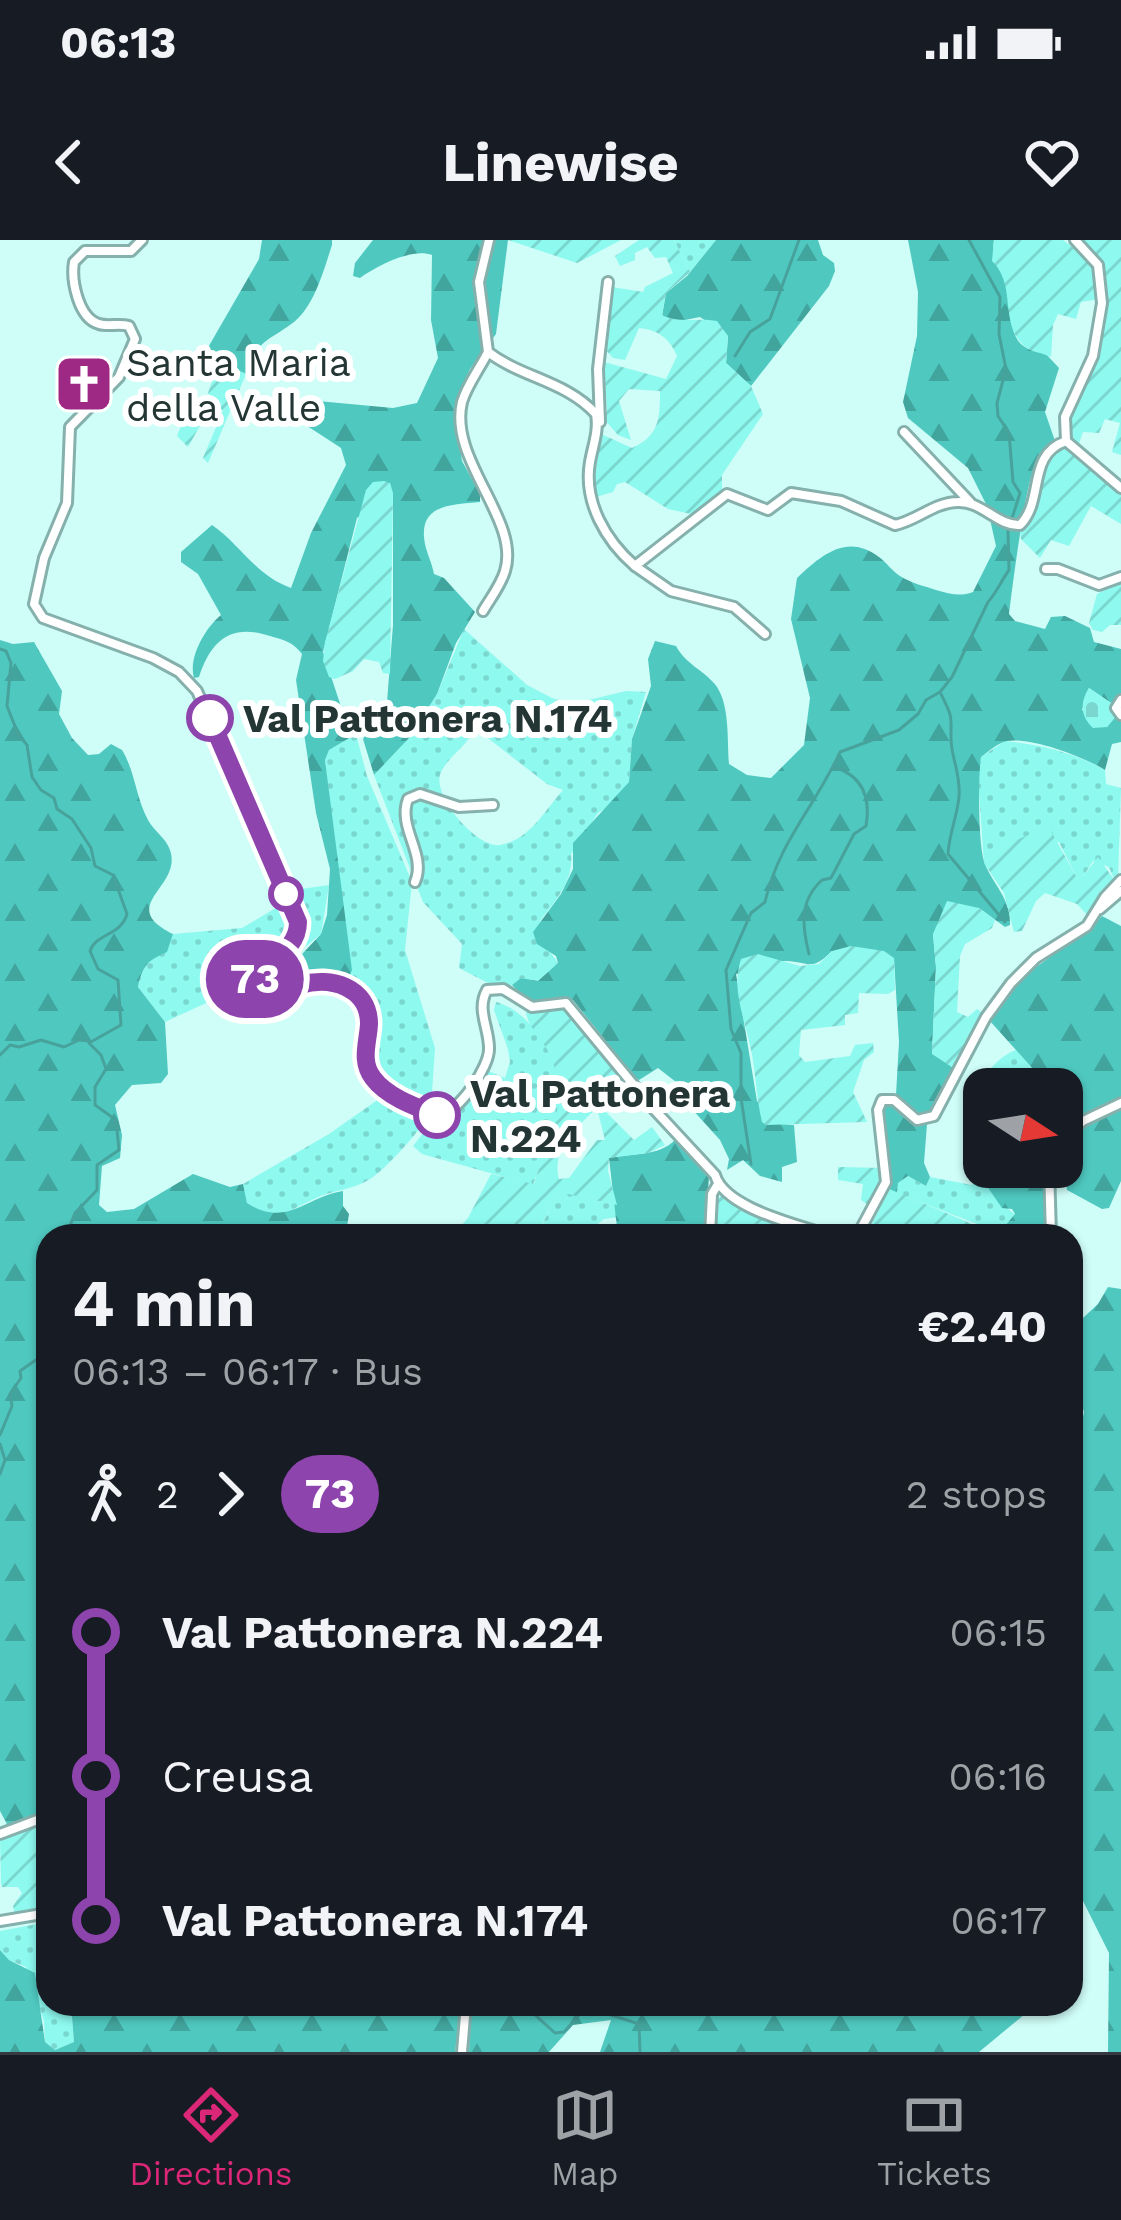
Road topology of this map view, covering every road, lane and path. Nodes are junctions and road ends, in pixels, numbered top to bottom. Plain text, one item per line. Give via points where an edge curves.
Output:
1 (142, 240) edge
2 (489, 240) edge
3 (1075, 240) edge
4 (608, 282) dead end
5 (488, 352) junction
6 (598, 429) junction
7 (904, 432) dead end
8 (1066, 442) junction
9 (1121, 488) edge
10 (971, 504) junction
11 (635, 566) junction
12 (1046, 569) dead end
13 (1121, 577) edge
14 (483, 611) dead end
15 (765, 634) dead end
16 (1121, 700) edge
17 (1121, 715) edge
18 (493, 805) dead end
19 (1121, 880) edge
20 (416, 882) dead end
21 (1121, 892) edge
22 (1098, 909) junction
23 (1121, 1103) edge
24 (1083, 1121) edge
25 (718, 1184) junction
26 (1049, 1188) edge
27 (711, 1224) edge
28 (794, 1224) edge
29 (863, 1224) edge
30 (1050, 1224) edge
31 (36, 1820) edge
32 (0, 1834) edge
33 (36, 1914) edge
34 (0, 1921) edge
35 (465, 2016) edge
36 (462, 2052) edge

1 - 25 street via 131,251 85,251 74,262 89,317 125,324 135,339 119,377 70,427 67,503 35,608 167,665 197,691 298,922 296,941 255,979 252,995 266,1001 322,982 354,991 368,1011 365,1056 373,1079 440,1115 458,1108 488,1061 487,990 503,988 532,1006 566,1003
2 - 5 street via 479,282
3 - 8 street via 1098,265 1102,303 1093,356 1064,417
4 - 6 street
5 - 6 street via 578,398 596,414
5 - 14 street via 461,410 467,458 506,555
6 - 11 street via 591,504
7 - 10 street
8 - 9 street
8 - 10 street via 1041,461 1031,509 1012,526
10 - 11 street via 948,503 895,525 810,495 790,493 768,510 727,494
11 - 15 street via 671,591 734,607
12 - 13 street via 1100,584
16 - 17 street
18 - 20 street via 408,799 403,814
19 - 22 street
21 - 22 street
22 - 29 street via 1011,983 934,1116 916,1120 894,1100 882,1100 886,1182
23 - 24 street
25 - 27 street
25 - 28 street via 758,1212
26 - 30 street
31 - 32 street
33 - 34 street
35 - 36 street

